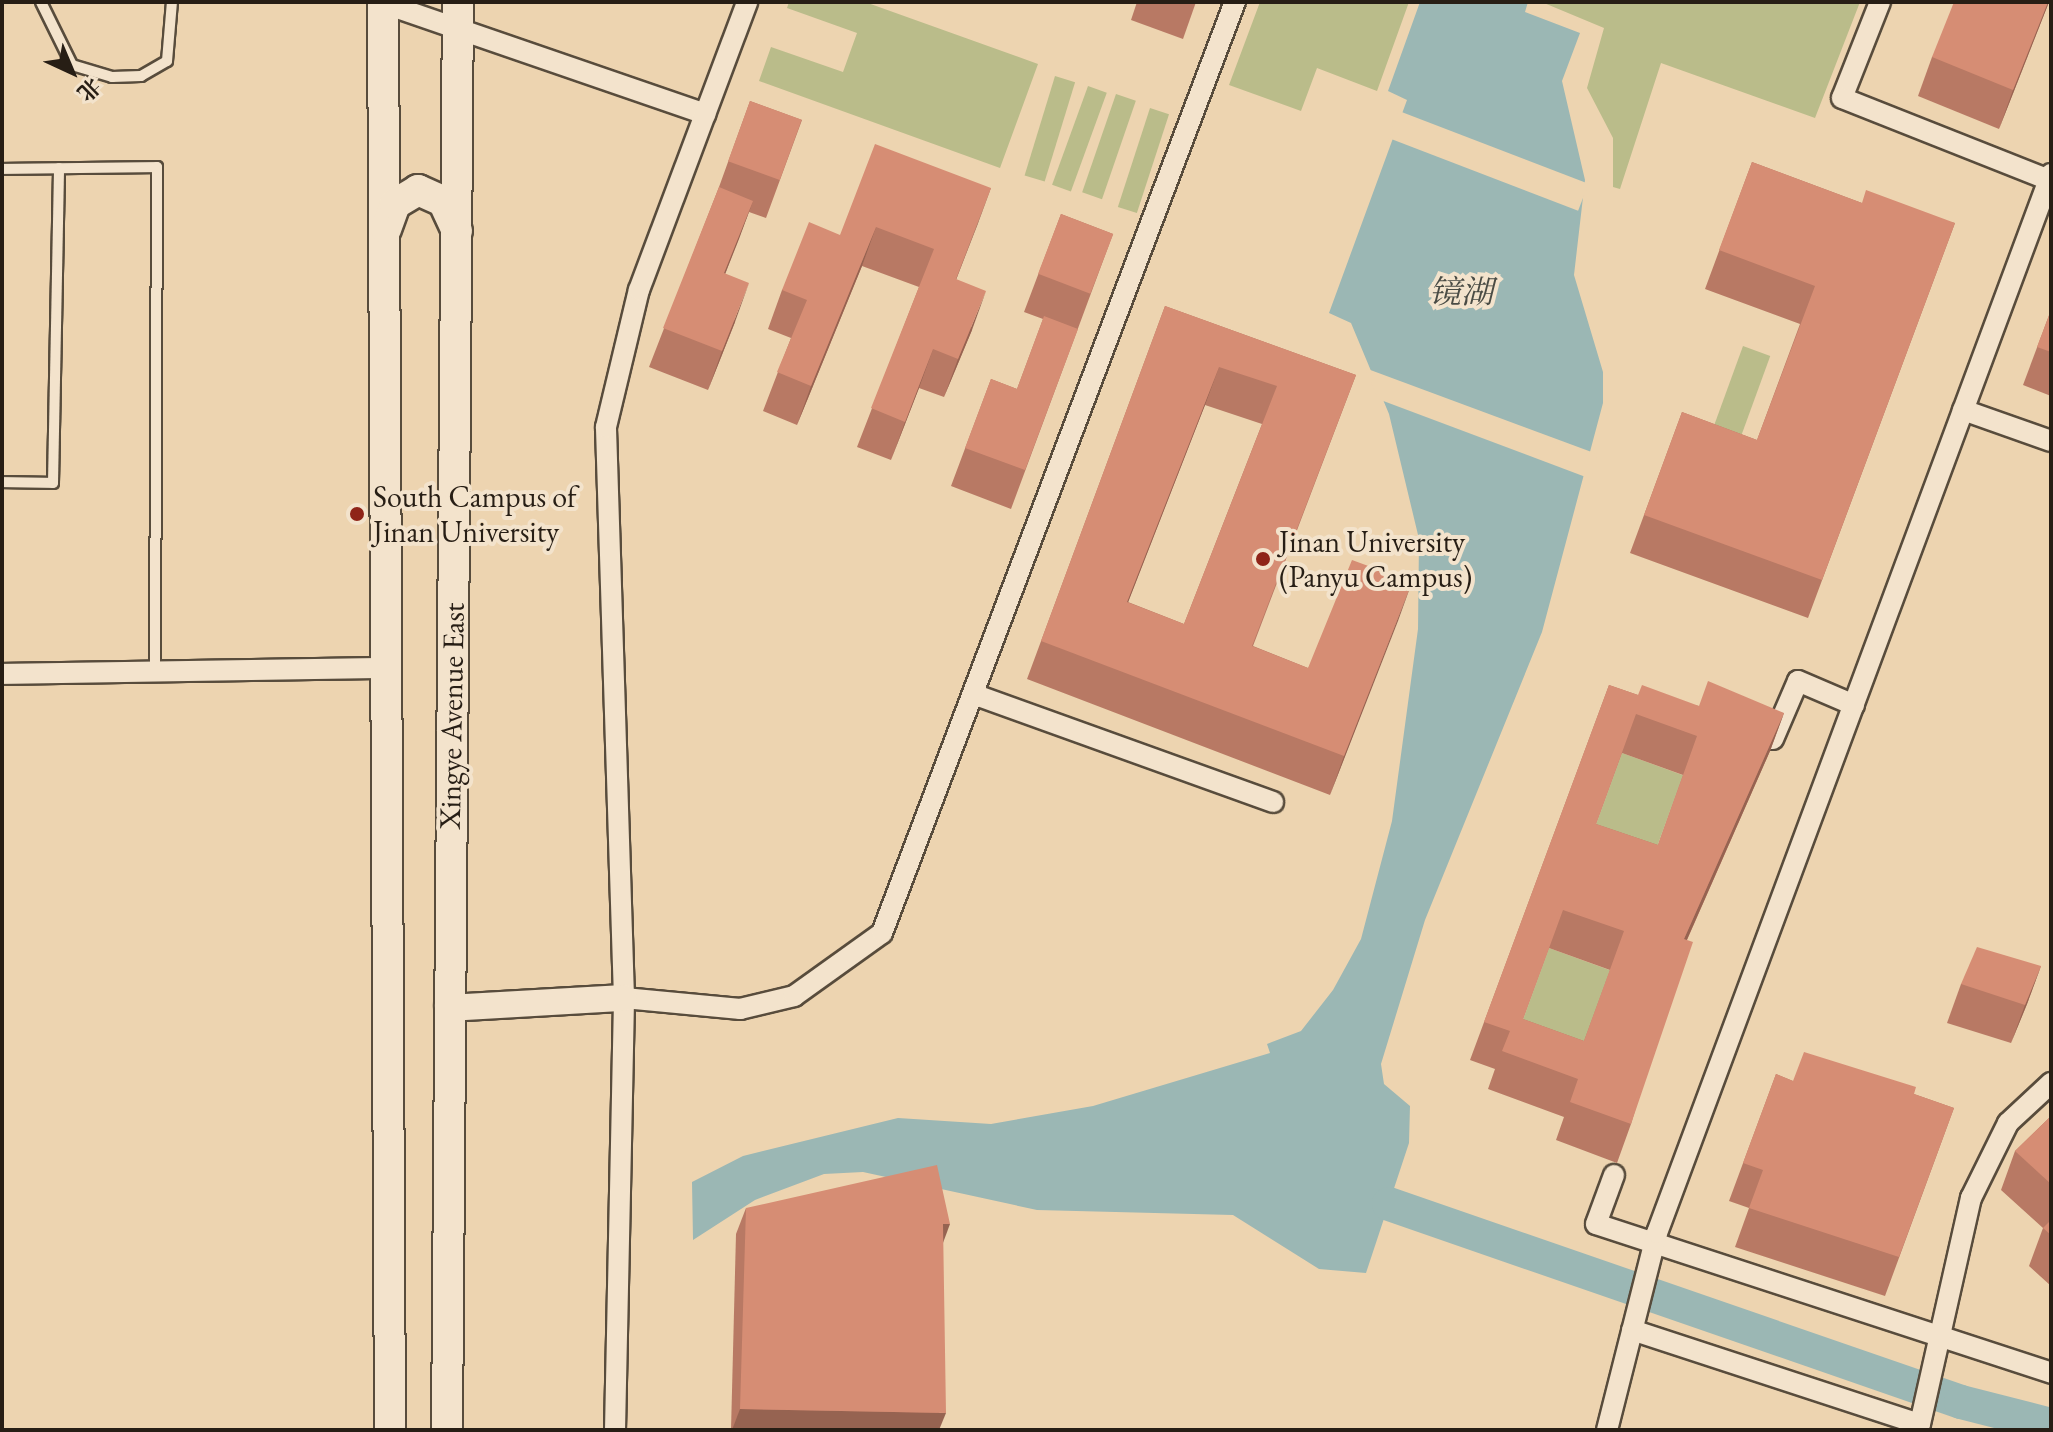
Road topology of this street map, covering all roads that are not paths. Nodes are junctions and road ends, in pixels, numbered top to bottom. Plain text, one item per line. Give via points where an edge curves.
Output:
1 (41, 2) edge
2 (172, 2) edge
3 (383, 2) edge
4 (747, 2) edge
5 (1235, 2) edge
6 (1880, 2) edge
7 (458, 14) edge
8 (705, 114) junction
9 (59, 168) junction
10 (2, 169) edge
11 (2050, 177) edge
12 (385, 236) junction
13 (460, 236) junction
14 (1963, 410) junction
15 (2051, 441) edge
16 (2, 482) edge
17 (384, 668) junction
18 (155, 672) junction
19 (2, 674) edge
20 (973, 694) junction
21 (1854, 705) junction
22 (1773, 739) edge
23 (1273, 802) dead end
24 (624, 998) junction
25 (448, 1008) junction
26 (2051, 1083) edge
27 (1614, 1175) dead end
28 (1650, 1256) junction
29 (1632, 1330) junction
30 (1940, 1343) junction
31 (2051, 1373) edge
32 (390, 1430) edge
33 (447, 1430) edge
34 (615, 1430) edge
35 (1607, 1430) edge

1 - 2 lane via 72,65 112,77 141,76 167,61
3 - 7 street
3 - 12 main road
4 - 8 street
5 - 20 street
6 - 11 street via 1842,98
7 - 8 street
7 - 13 main road, Xingye Avenue East
8 - 24 street via 639,290 606,427
9 - 10 lane
9 - 16 lane via 53,483
9 - 18 lane via 157,167
11 - 14 street
12 - 13 main road via 395,204 418,190 443,201
12 - 17 main road
13 - 25 main road, Xingye Avenue East
14 - 15 street
14 - 21 street
17 - 18 street
17 - 32 main road
18 - 19 street
20 - 23 street
20 - 24 street via 882,933 794,996 740,1009
21 - 22 street via 1798,681
21 - 28 street
24 - 25 street
24 - 34 street
25 - 33 main road, Xingye Avenue East
26 - 30 street via 2008,1123 1971,1198
27 - 28 street via 1596,1224
28 - 29 street
28 - 30 street
29 - 30 street via 1920,1424
29 - 35 street
30 - 31 street

